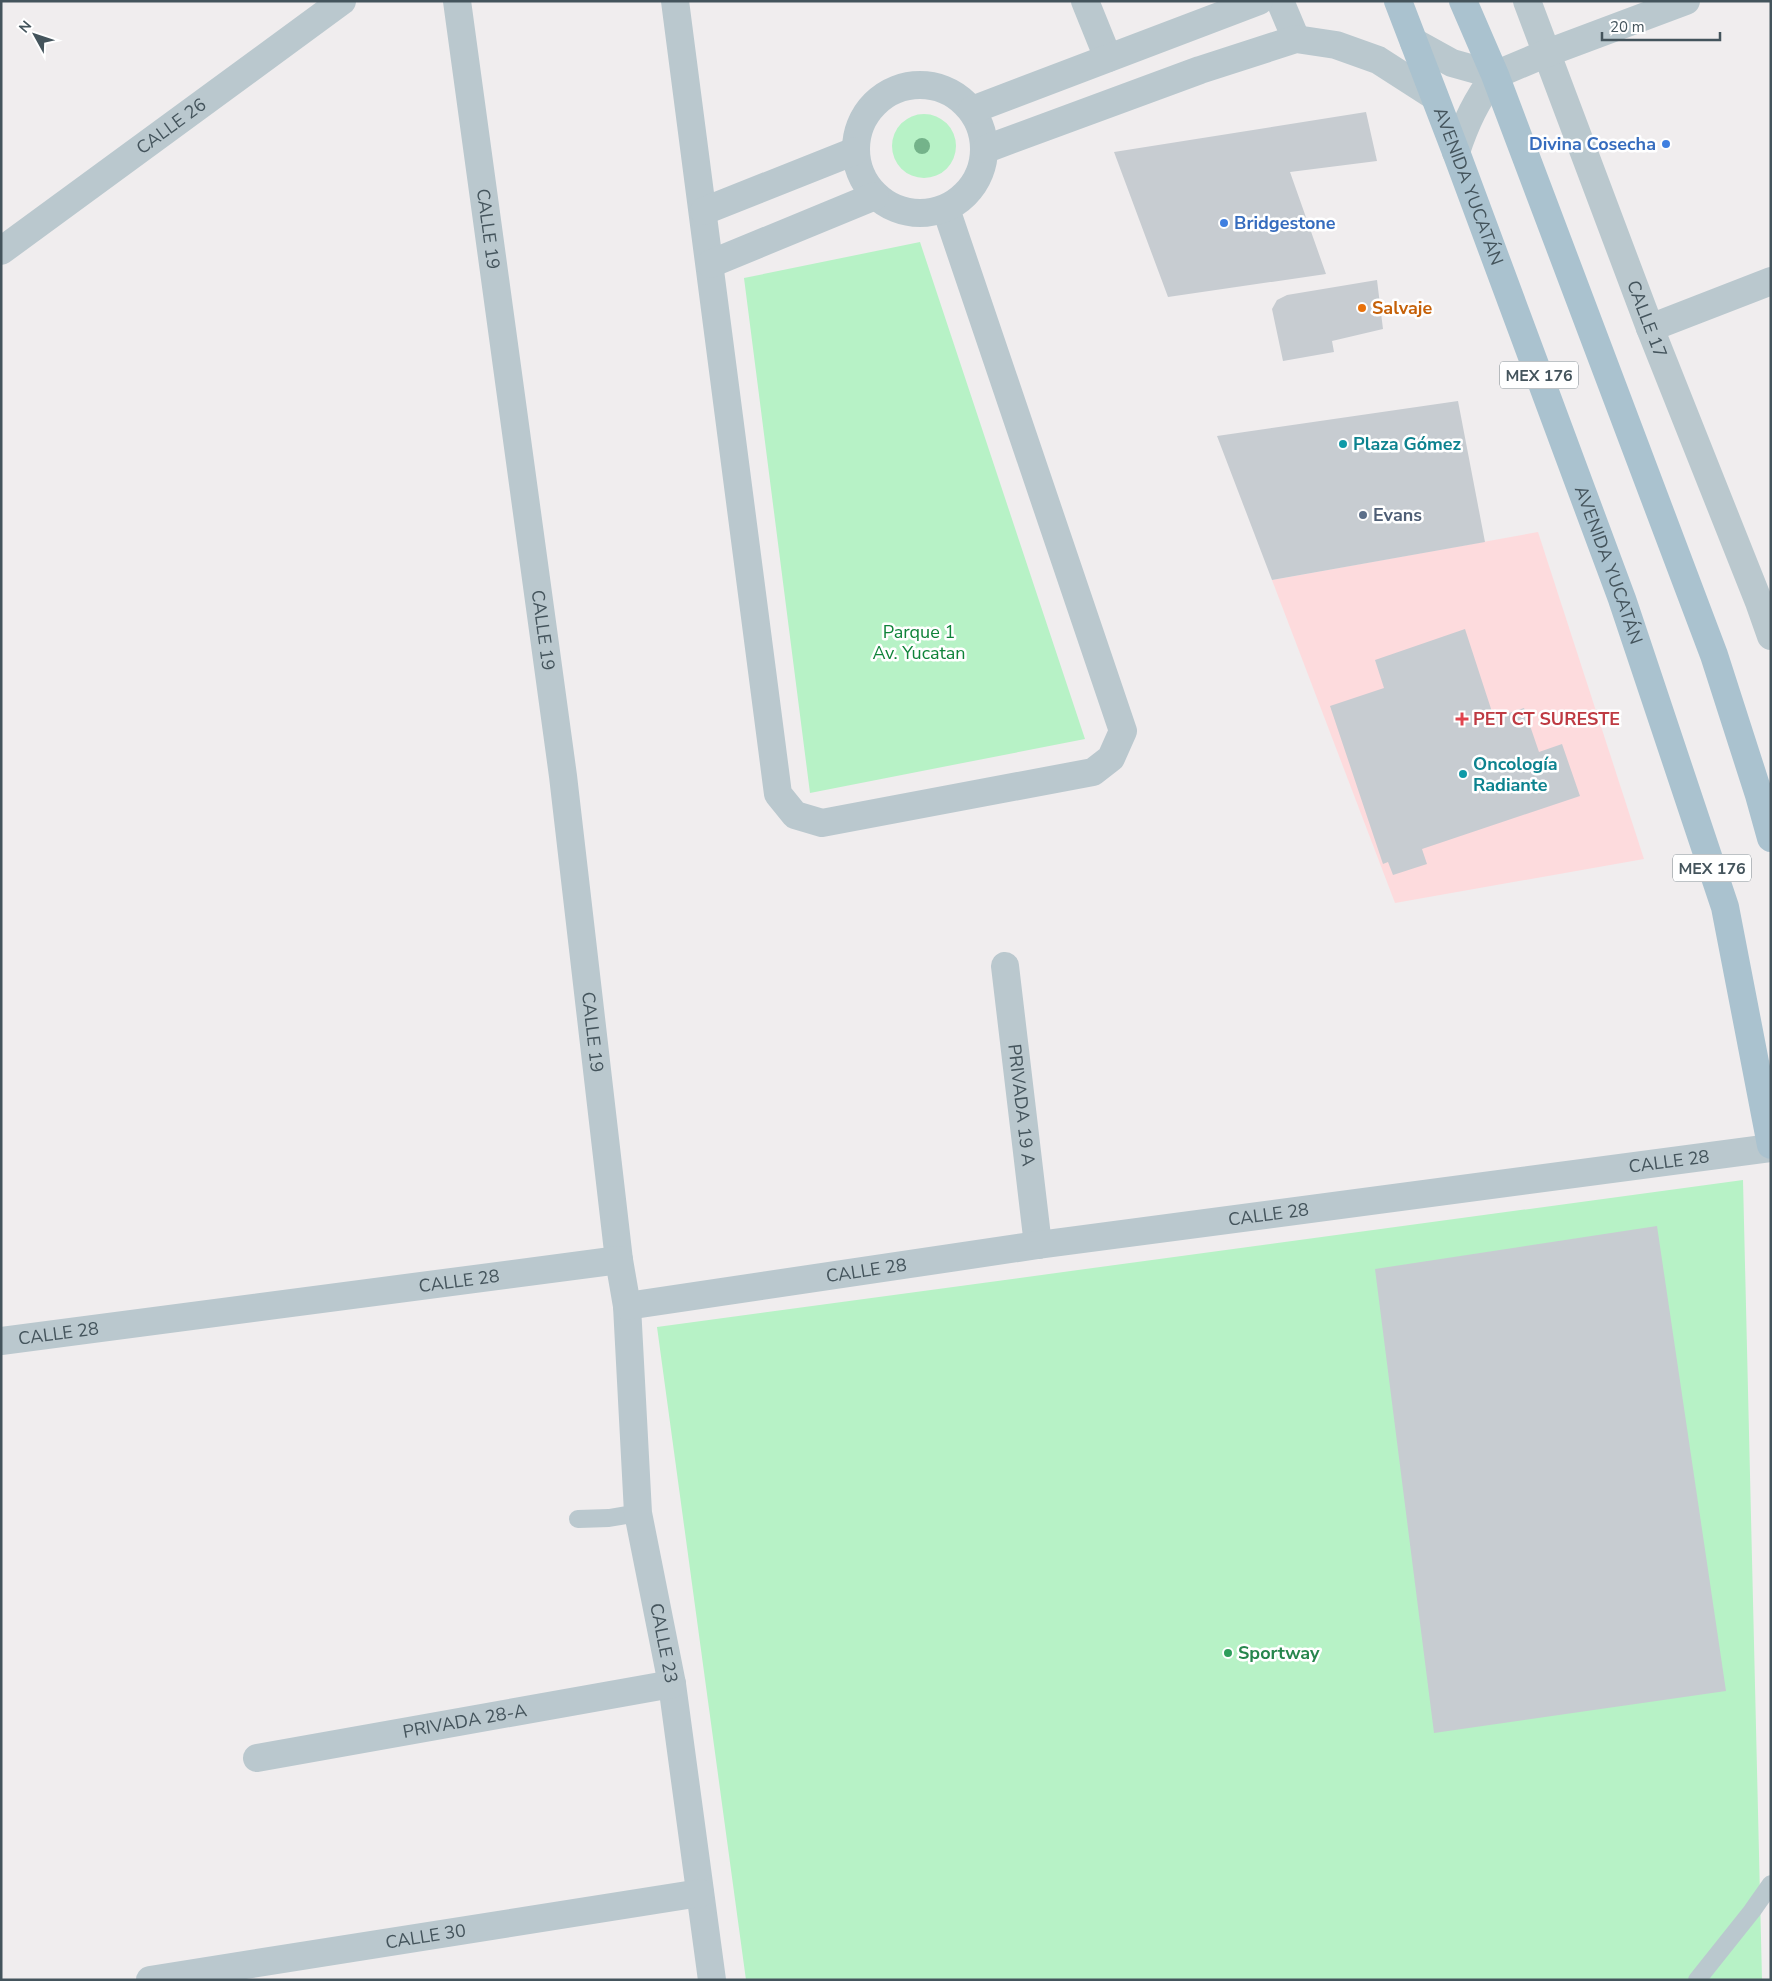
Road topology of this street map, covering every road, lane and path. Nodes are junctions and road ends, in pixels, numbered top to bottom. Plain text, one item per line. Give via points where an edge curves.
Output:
1 (342, 1) edge
2 (457, 1) edge
3 (675, 1) edge
4 (1085, 1) edge
5 (1259, 1) edge
6 (1280, 1) edge
7 (1398, 1) edge
8 (1463, 1) edge
9 (1527, 1) edge
10 (1686, 1) edge
11 (1296, 39) junction
12 (1414, 42) junction
13 (1547, 53) junction
14 (1108, 58) junction
15 (1495, 75) junction
16 (1434, 96) junction
17 (972, 110) junction
18 (986, 149) junction
19 (855, 152) junction
20 (1456, 152) junction
21 (875, 196) junction
22 (946, 209) junction
23 (704, 211) junction
24 (1, 251) edge
25 (710, 264) junction
26 (1771, 282) edge
27 (1650, 328) junction
28 (1765, 599) edge
29 (1771, 636) edge
30 (1771, 838) edge
31 (1005, 966) dead end
32 (1771, 1146) edge
33 (1038, 1245) junction
34 (618, 1260) junction
35 (627, 1306) junction
36 (1, 1341) edge
37 (638, 1514) junction
38 (578, 1519) dead end
39 (672, 1684) junction
40 (257, 1758) dead end
41 (1771, 1884) edge
42 (700, 1894) junction
43 (150, 1980) edge
44 (712, 1980) edge
45 (1697, 1980) edge

1 - 24 street, CALLE 26
2 - 34 street, CALLE 19 via 563,776
3 - 23 street
4 - 14 street
5 - 14 street
6 - 11 street
7 - 12 main road, AVENIDA YUCATÁN / MEX 176
8 - 15 main road, MEX 176
9 - 13 street, CALLE 17
10 - 13 street
11 - 16 street via 1336,45 1378,60
11 - 18 street via 1200,70
12 - 15 street via 1452,63
12 - 16 main road, AVENIDA YUCATÁN / MEX 176
13 - 15 street
13 - 27 street, CALLE 17
14 - 17 street
15 - 20 street via 1478,98
15 - 30 main road, MEX 176 via 1714,655
16 - 20 main road, AVENIDA YUCATÁN / MEX 176
17 - 18 street via 980,121
17 - 19 street via 952,92 926,84 899,88 876,102 860,124
18 - 22 street via 980,173 967,194
19 - 21 street via 861,175
19 - 23 street
20 - 32 main road, AVENIDA YUCATÁN / MEX 176 via 1622,599 1725,907
21 - 22 street via 890,207 909,213 928,214
21 - 25 street
22 - 25 street via 1122,732 1111,758 1093,772 822,823 795,815 778,794
23 - 25 street
26 - 27 street
27 - 28 street, CALLE 17
28 - 29 street, CALLE 17
31 - 33 street, PRIVADA 19 A
32 - 33 street, CALLE 28
33 - 35 street, CALLE 28
34 - 35 street
34 - 36 street, CALLE 28
35 - 37 street, CALLE 23
37 - 38 lane
37 - 39 street, CALLE 23
39 - 40 street, PRIVADA 28-A
39 - 42 street, CALLE 23
41 - 45 lane
42 - 43 street, CALLE 30
42 - 44 street, CALLE 23

